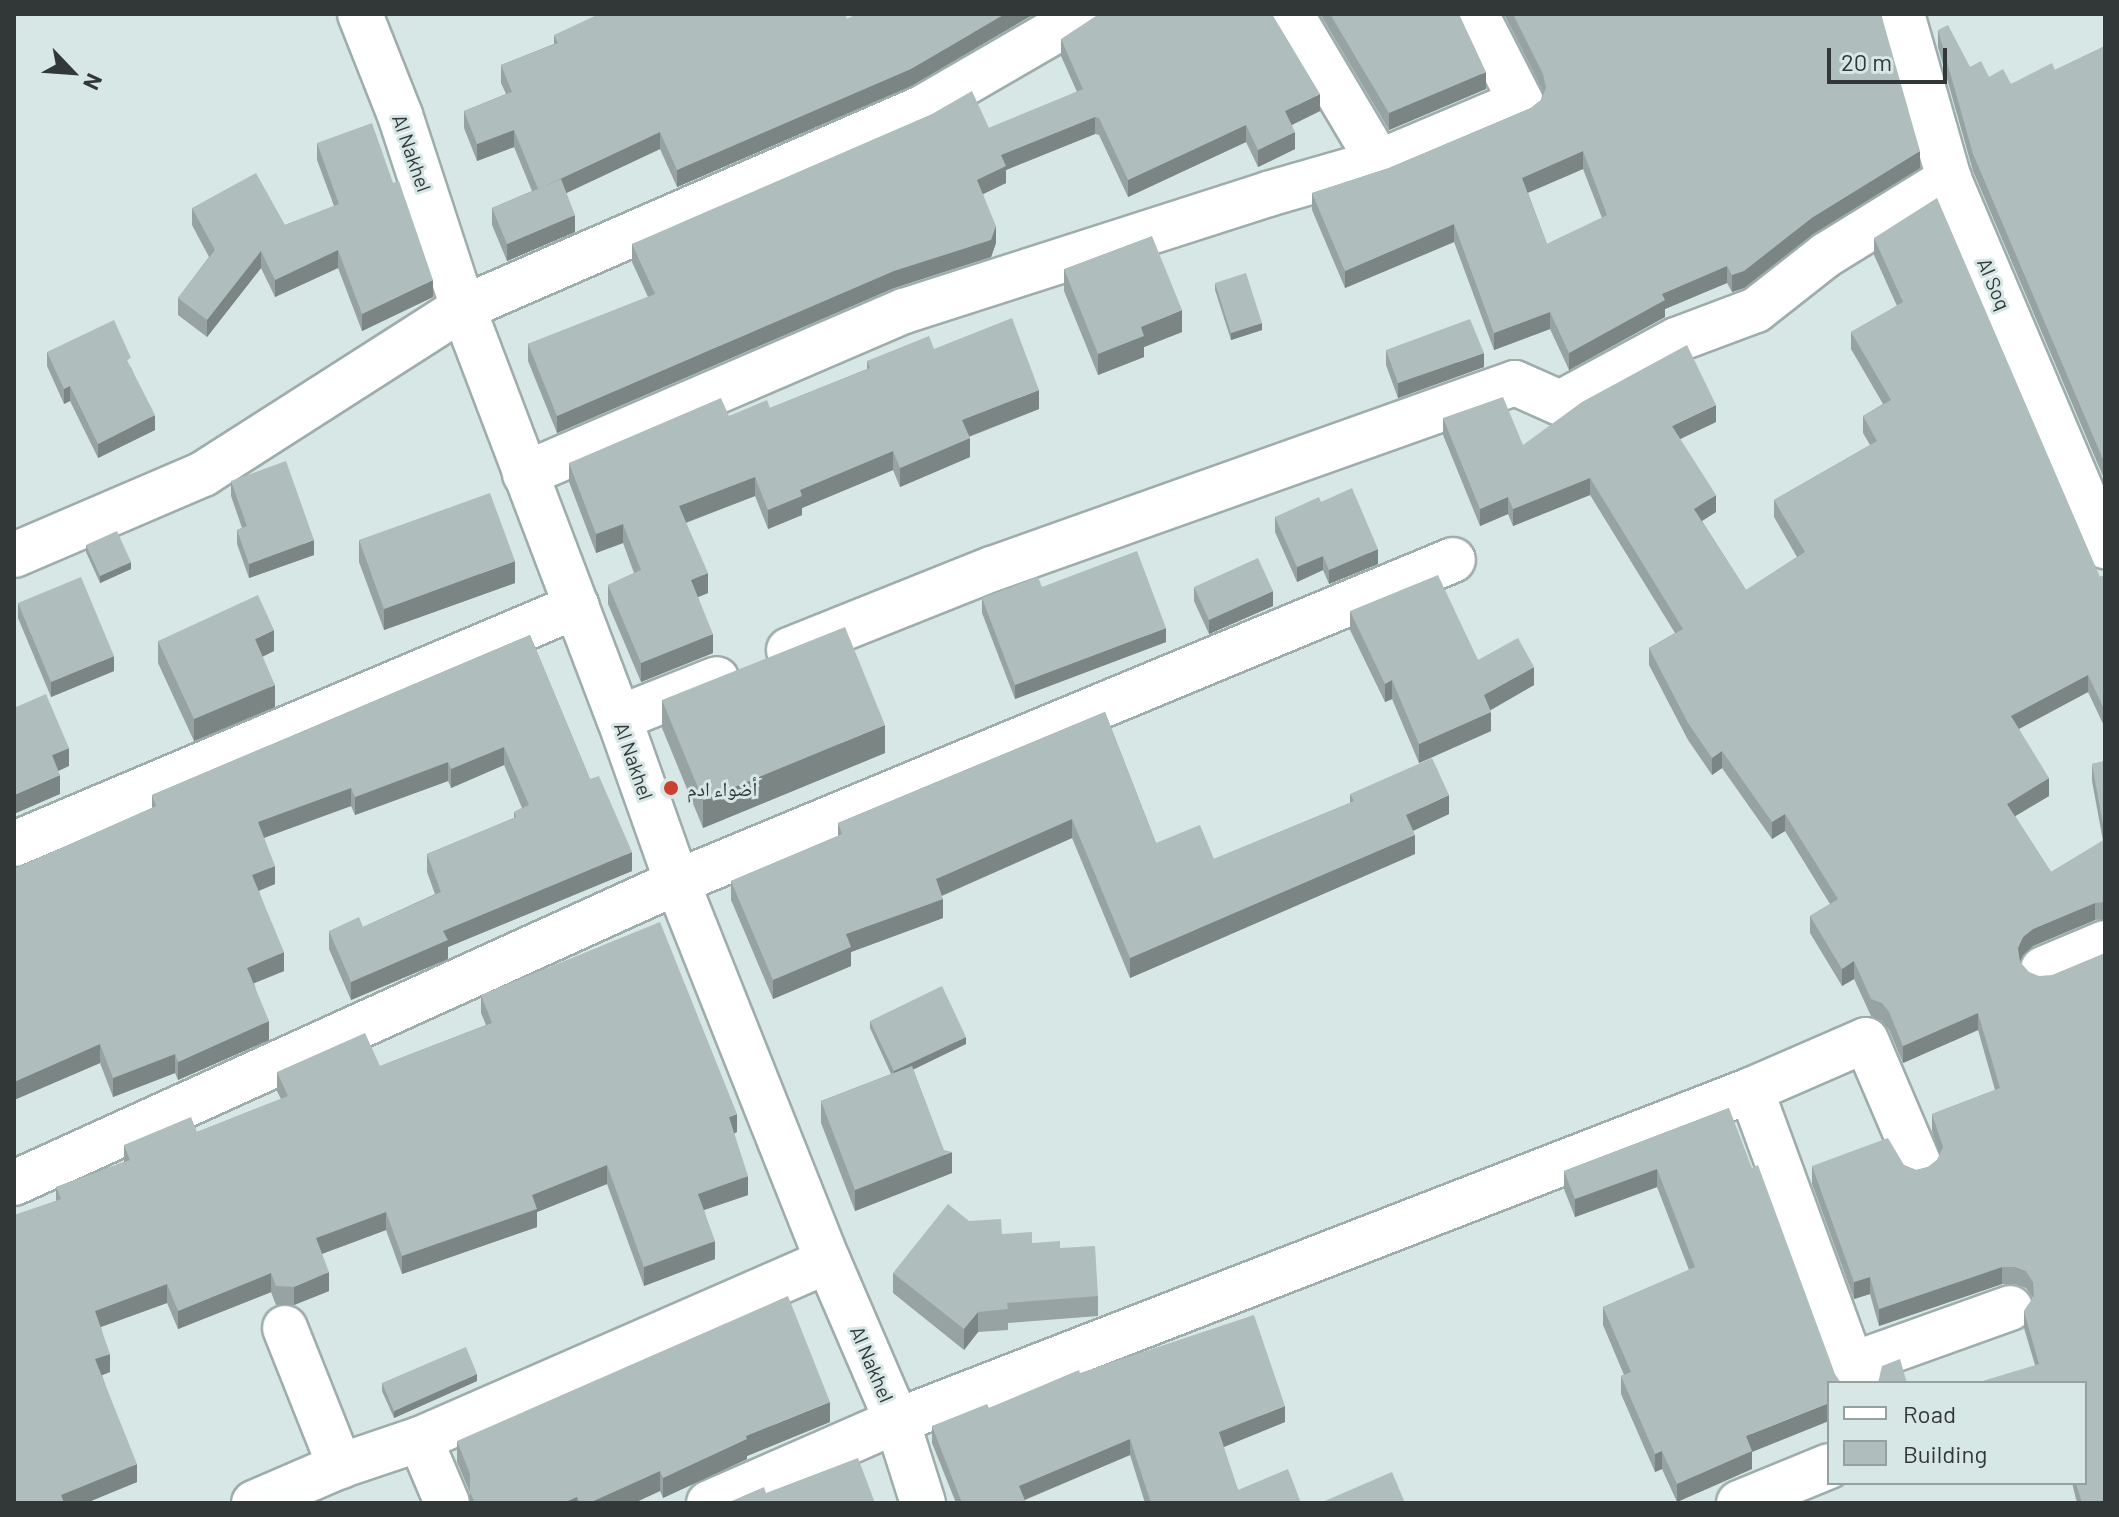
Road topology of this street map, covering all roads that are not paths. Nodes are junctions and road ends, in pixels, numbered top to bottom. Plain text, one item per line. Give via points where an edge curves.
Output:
1 (360, 14) edge
2 (1291, 14) edge
3 (1476, 14) edge
4 (1902, 14) edge
5 (1064, 18) edge
6 (1379, 162) junction
7 (1949, 179) junction
8 (463, 308) junction
9 (525, 474) junction
10 (2105, 546) edge
11 (14, 555) edge
12 (1453, 560) dead end
13 (577, 606) junction
14 (619, 718) junction
15 (14, 844) edge
16 (677, 882) junction
17 (2105, 943) edge
18 (2043, 969) dead end
19 (1751, 1090) junction
20 (1918, 1162) dead end
21 (14, 1183) edge
22 (828, 1261) junction
23 (2010, 1308) dead end
24 (285, 1328) dead end
25 (1854, 1374) edge
26 (897, 1421) junction
27 (420, 1439) junction
28 (340, 1466) junction
29 (1827, 1467) edge
30 (254, 1503) edge
31 (447, 1503) edge
32 (709, 1503) edge
33 (923, 1503) edge
34 (1739, 1503) edge

1 - 8 street, Al Nakhel via 400,115
2 - 6 street
3 - 6 street via 1521,102
4 - 7 street, Al Soq
5 - 8 street via 922,108
6 - 9 street via 904,311
7 - 10 street, Al Soq
7 - 14 street via 1826,255 1756,310 1676,340 1560,403 1515,383 992,569
8 - 9 street, Al Nakhel
8 - 11 street via 203,474
9 - 13 street, Al Nakhel
12 - 16 street
13 - 14 street, Al Nakhel
13 - 15 street
14 - 16 street, Al Nakhel
16 - 21 street
16 - 22 street, Al Nakhel
17 - 18 street
19 - 20 street via 1866,1040
19 - 25 street
19 - 26 street
22 - 26 street, Al Nakhel
22 - 27 street
23 - 25 street
24 - 28 street
26 - 32 street
26 - 33 street, Al Nakhel
27 - 28 street
27 - 31 street
28 - 30 street
29 - 34 street

